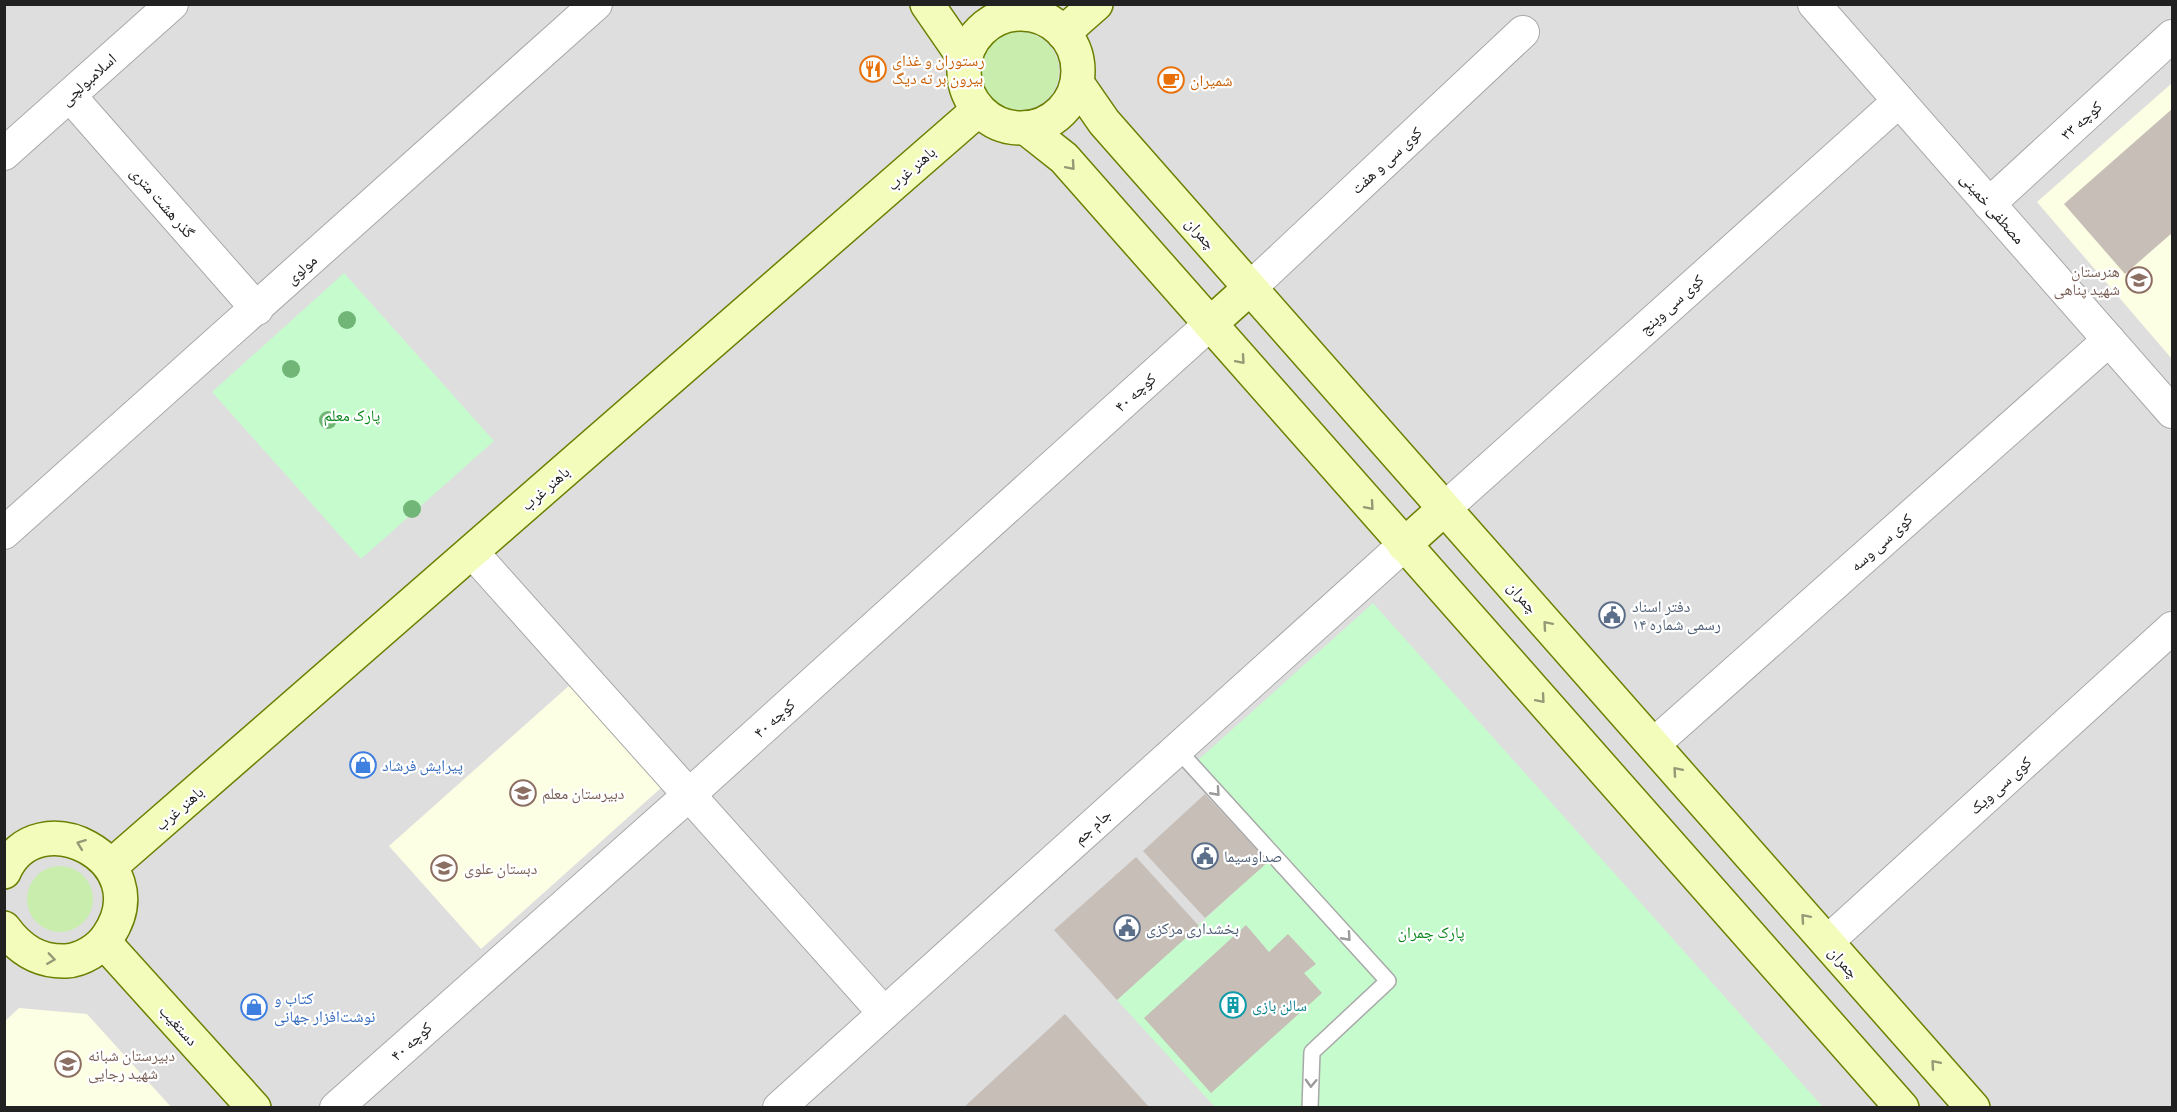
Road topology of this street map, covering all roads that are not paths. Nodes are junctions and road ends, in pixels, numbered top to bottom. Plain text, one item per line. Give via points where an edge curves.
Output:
1 (172, 4) edge
2 (596, 4) edge
3 (927, 4) edge
4 (1096, 4) edge
5 (1814, 4) edge
6 (1009, 9) edge
7 (1522, 32) dead end
8 (1063, 33) junction
9 (2172, 36) edge
10 (965, 59) junction
11 (1077, 83) junction
12 (70, 96) junction
13 (1899, 100) junction
14 (978, 110) junction
15 (1026, 128) junction
16 (4, 154) edge
17 (1989, 204) junction
18 (1250, 288) junction
19 (257, 309) junction
20 (1210, 324) junction
21 (2109, 340) junction
22 (2172, 412) edge
23 (1444, 509) junction
24 (4, 533) edge
25 (1404, 545) junction
26 (472, 552) junction
27 (2172, 628) edge
28 (1653, 745) junction
29 (1177, 749) junction
30 (690, 794) junction
31 (11, 850) edge
32 (111, 866) junction
33 (8, 941) edge
34 (104, 942) junction
35 (1827, 942) junction
36 (884, 1012) junction
37 (254, 1107) edge
38 (336, 1107) edge
39 (779, 1107) edge
40 (1310, 1107) edge
41 (1902, 1107) edge
42 (1973, 1107) edge

1 - 12 street, اسلامبولچی
2 - 19 street, مولوی
3 - 10 street
4 - 8 street
5 - 13 street, مصطفی خمینی
6 - 8 street via 1050,22
6 - 10 street via 983,29
7 - 18 street, کوی سی و هفت
8 - 11 street via 1078,65
9 - 17 street, کوچه ۳۳
10 - 14 street via 964,77
11 - 15 street via 1059,114
11 - 18 street, چمران via 1104,122
12 - 16 street, اسلامبولچی
12 - 19 street, گذر هشت متری
13 - 17 street, مصطفی خمینی
13 - 23 street, کوی سی وپنج
14 - 15 street via 992,121
14 - 26 street, باهنر غرب
15 -> 20 street via 1064,158
17 - 21 street, مصطفی خمینی
18 - 20 street
18 - 23 street, چمران
19 - 24 street, مولوی
20 -> 25 street
20 - 30 street, کوچه ۴۰
21 - 22 street, مصطفی خمینی
21 - 28 street, کوی سی وسه
23 - 25 street
28 -> 23 street, چمران
25 - 29 street, جام جم
25 -> 41 street
26 - 30 street
26 - 32 street, باهنر غرب
27 - 35 street, کوی سی ویک
35 -> 28 street, چمران
29 - 36 street, جام جم
29 -> 40 lane via 1388,981 1312,1052
30 - 36 street
30 - 38 street, کوچه ۴۰
32 -> 31 street via 97,851 78,841 58,838
32 - 34 street via 119,885 120,905 115,925
33 -> 34 street via 40,957 69,961
34 - 37 street, دستغیب
42 -> 35 street, چمران
36 - 39 street, جام جم

